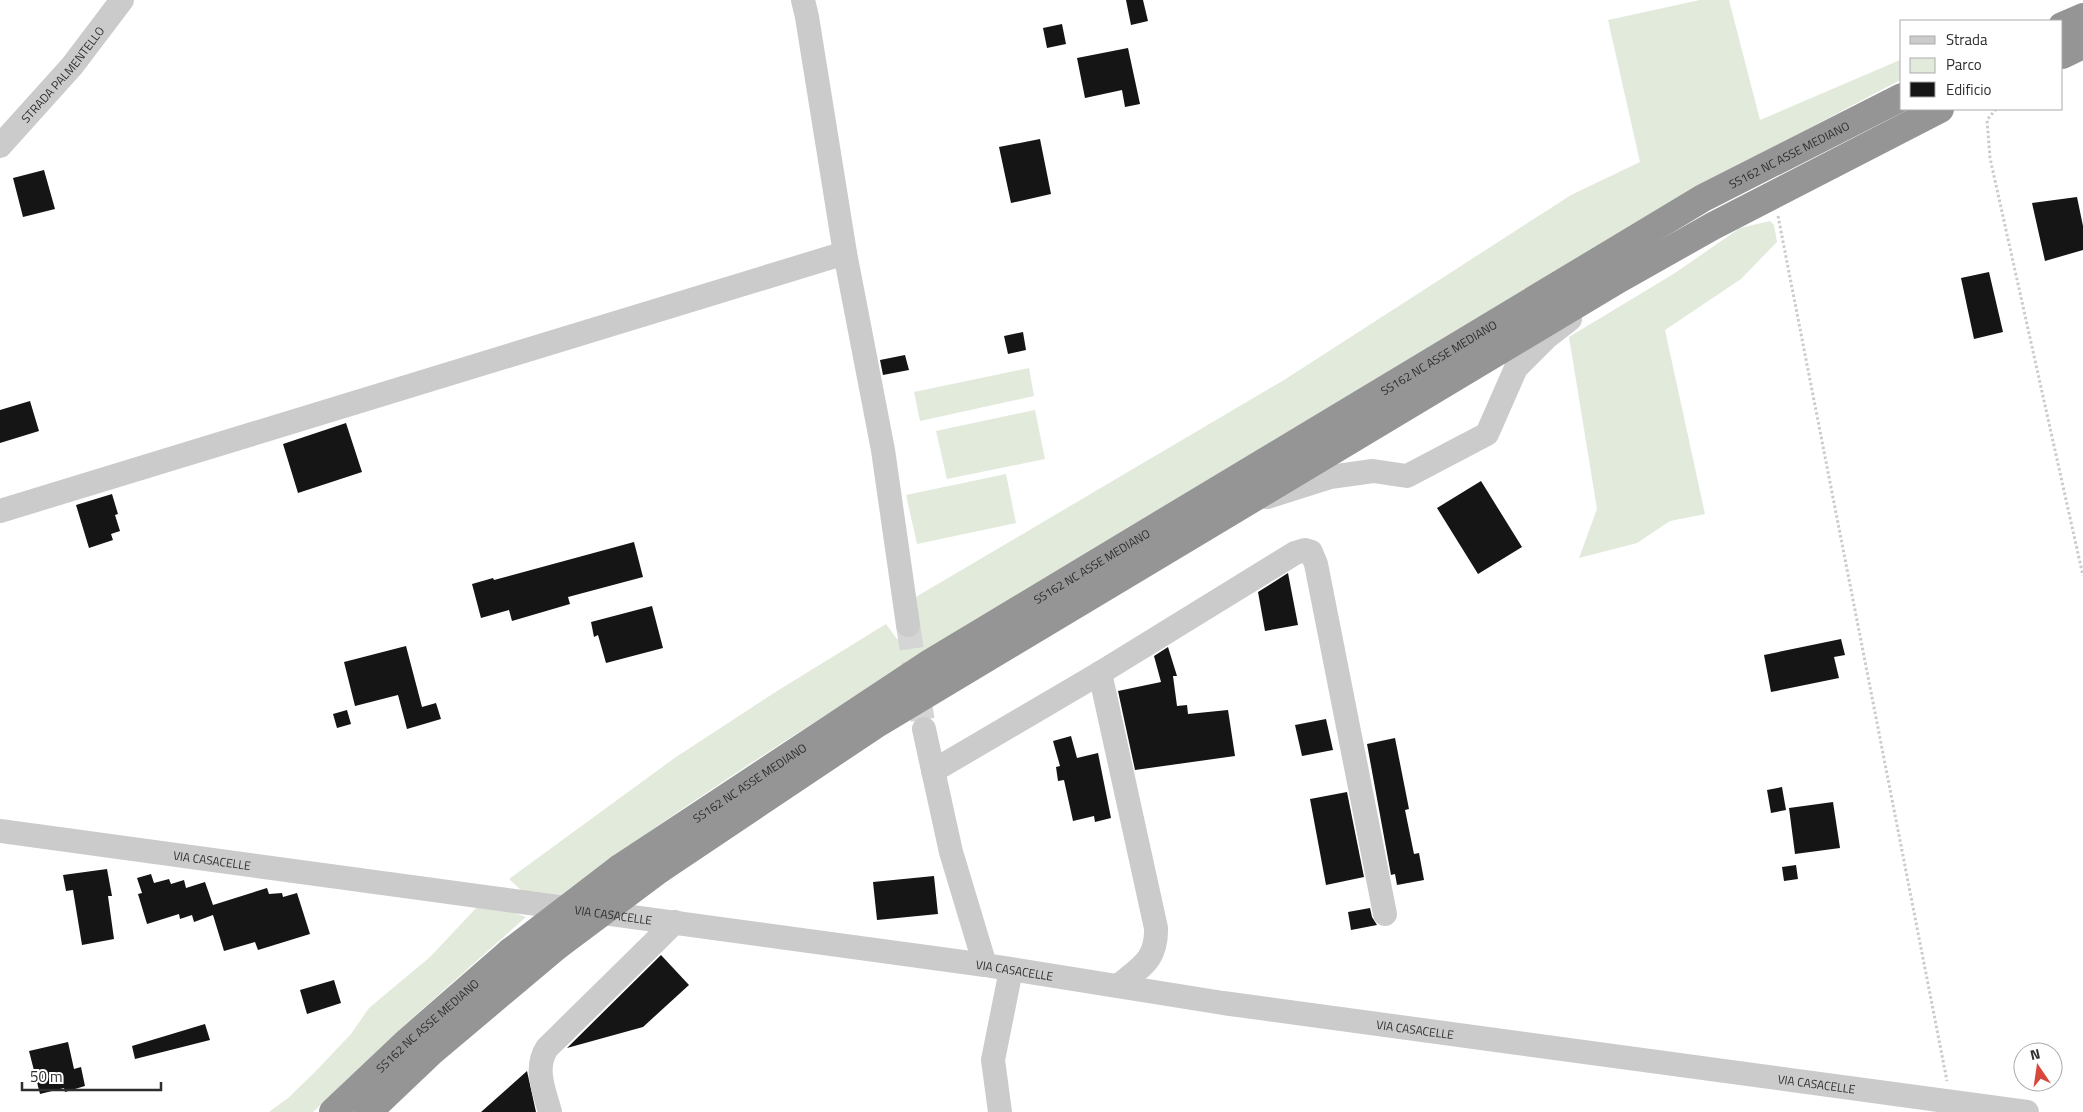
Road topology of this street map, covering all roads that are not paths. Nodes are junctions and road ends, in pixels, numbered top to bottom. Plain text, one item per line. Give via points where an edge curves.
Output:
1 (122, 0) edge
2 (803, 0) edge
3 (2083, 17) edge
4 (2063, 26) edge
5 (2083, 45) edge
6 (2063, 54) edge
7 (1900, 98) edge
8 (1938, 110) edge
9 (0, 146) edge
10 (845, 253) junction
11 (1619, 280) junction
12 (1249, 503) junction
13 (0, 511) edge
14 (908, 625) tunnel mouth
15 (1100, 673) junction
16 (924, 729) tunnel mouth
17 (933, 771) junction
18 (0, 830) edge
19 (1385, 914) dead end
20 (675, 922) junction
21 (985, 965) junction
22 (1011, 970) junction
23 (1118, 986) junction
24 (333, 1112) edge
25 (368, 1112) edge
26 (550, 1112) edge
27 (1000, 1112) edge
28 (2027, 1112) edge

1 - 9 street, STRADA PALMENTELLO via 72,66
2 - 10 street
3 - 4 highway
5 - 6 highway
7 - 24 highway, SS162 NC ASSE MEDIANO, bridge via 1703,198 930,663 620,868 510,952
8 - 11 highway, SS162 NC ASSE MEDIANO via 1713,226
10 - 13 street
10 - 14 street via 883,450
11 - 12 highway, SS162 NC ASSE MEDIANO
11 - 12 street via 1547,337 1516,368 1487,434 1407,476 1372,471 1330,478
12 - 25 highway, SS162 NC ASSE MEDIANO, bridge via 875,725 660,869 558,946 431,1052
15 - 17 street
15 - 19 street via 1295,553 1310,552 1316,564
15 - 23 street via 1157,942 1153,955
16 - 17 street
17 - 21 street via 951,852
18 - 20 street, VIA CASACELLE
20 - 21 street, VIA CASACELLE
20 - 26 street via 547,1048 540,1059 540,1075
21 - 22 street, VIA CASACELLE
22 - 23 street, VIA CASACELLE
22 - 27 street via 994,1060
23 - 28 street, VIA CASACELLE

